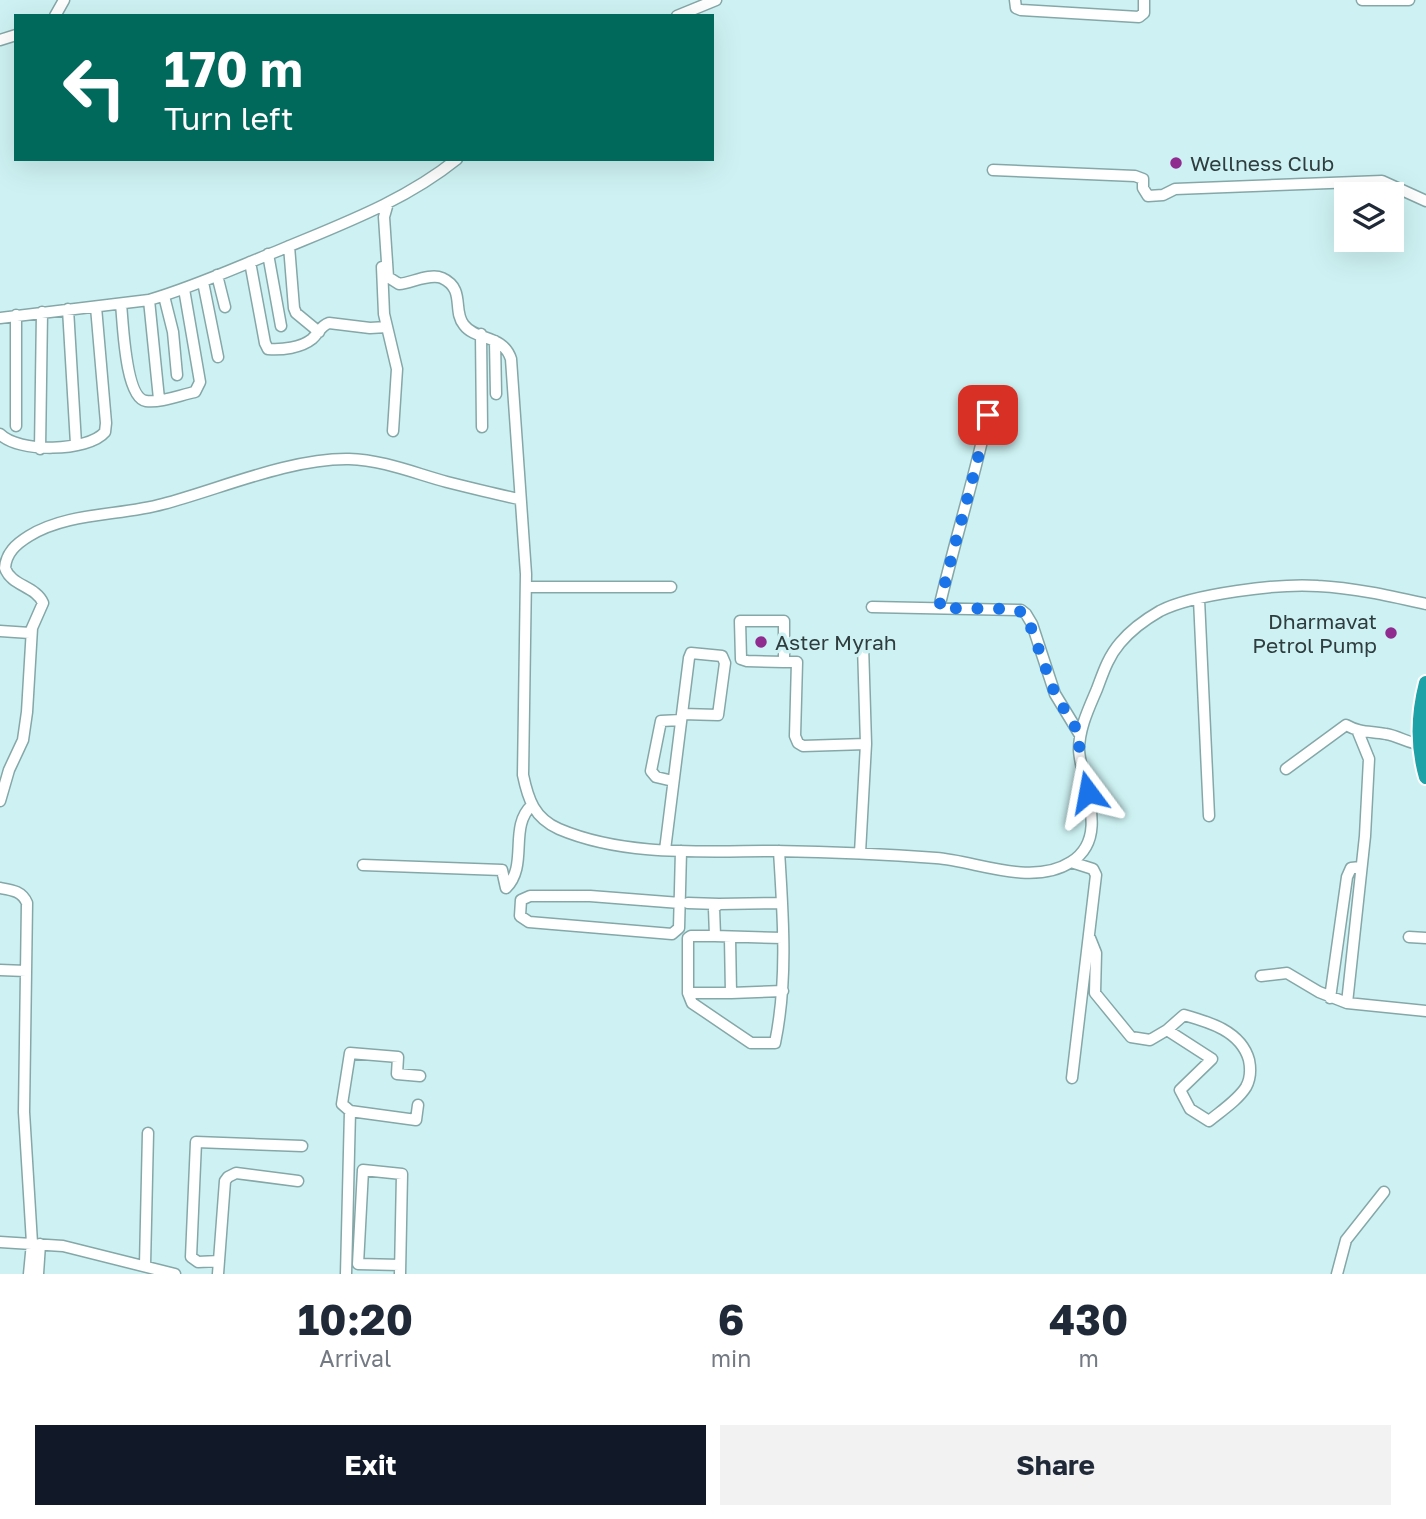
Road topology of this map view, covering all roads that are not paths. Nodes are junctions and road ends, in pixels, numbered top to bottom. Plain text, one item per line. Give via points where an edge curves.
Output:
1 (716, 0) edge
2 (1015, 0) edge
3 (1144, 0) edge
4 (1362, 0) edge
5 (1409, 0) edge
6 (682, 14) edge
7 (454, 161) edge
8 (993, 170) dead end
9 (1426, 201) edge
10 (384, 205) junction
11 (289, 246) junction
12 (268, 254) junction
13 (250, 262) junction
14 (217, 275) junction
15 (203, 282) junction
16 (395, 283) junction
17 (382, 285) junction
18 (184, 289) junction
19 (164, 296) junction
20 (149, 300) junction
21 (121, 304) junction
22 (96, 307) junction
23 (225, 307) dead end
24 (68, 309) junction
25 (41, 312) junction
26 (16, 315) junction
27 (0, 318) edge
28 (281, 326) dead end
29 (387, 327) junction
30 (318, 332) junction
31 (481, 334) junction
32 (495, 341) junction
33 (218, 357) dead end
34 (177, 375) dead end
35 (496, 394) dead end
36 (159, 400) junction
37 (988, 415) dead end
38 (16, 426) dead end
39 (482, 427) dead end
40 (393, 431) dead end
41 (0, 435) edge
42 (76, 444) junction
43 (40, 449) junction
44 (519, 499) junction
45 (526, 587) junction
46 (671, 587) dead end
47 (1199, 599) junction
48 (1426, 604) edge
49 (872, 607) dead end
50 (939, 608) junction
51 (32, 628) junction
52 (0, 631) edge
53 (863, 645) dead end
54 (784, 662) junction
55 (1426, 683) edge
56 (682, 717) junction
57 (1358, 732) junction
58 (1080, 735) junction
59 (866, 744) junction
60 (1422, 745) edge
61 (1286, 769) dead end
62 (1426, 777) edge
63 (673, 781) junction
64 (0, 801) edge
65 (532, 805) junction
66 (1209, 816) dead end
67 (666, 850) junction
68 (681, 850) junction
69 (779, 852) junction
70 (860, 853) junction
71 (1071, 862) junction
72 (363, 866) dead end
73 (1362, 867) junction
74 (0, 888) edge
75 (684, 903) junction
76 (782, 903) junction
77 (719, 904) junction
78 (1088, 934) junction
79 (715, 936) junction
80 (730, 937) junction
81 (1409, 937) dead end
82 (783, 938) junction
83 (1426, 938) edge
84 (0, 970) edge
85 (26, 971) junction
86 (1261, 976) dead end
87 (783, 991) junction
88 (688, 993) junction
89 (731, 993) junction
90 (1330, 998) junction
91 (1347, 1003) junction
92 (1426, 1011) edge
93 (1167, 1031) junction
94 (420, 1076) dead end
95 (1072, 1078) dead end
96 (418, 1105) dead end
97 (350, 1111) junction
98 (148, 1133) dead end
99 (302, 1146) dead end
100 (298, 1181) dead end
101 (1384, 1192) dead end
102 (0, 1242) edge
103 (36, 1243) junction
104 (219, 1261) junction
105 (145, 1265) junction
106 (400, 1269) edge
107 (173, 1273) edge
108 (29, 1274) edge
109 (38, 1274) edge
110 (218, 1274) edge
111 (346, 1274) edge
112 (1337, 1274) edge

1 - 6 street
2 - 3 street via 1021,10 1139,17 1144,13
4 - 5 street
7 - 10 street
8 - 9 street via 1135,176 1143,179 1148,196 1175,189 1382,181
10 - 11 street
10 - 16 street via 387,272
10 - 17 street
11 - 12 street
11 - 30 street via 296,313
12 - 13 street
12 - 28 street
13 - 14 street
13 - 30 street via 266,347 301,345
14 - 15 street
14 - 23 street
15 - 18 street
15 - 33 street
16 - 17 street
16 - 31 street via 444,279 460,300 461,321
17 - 29 street
18 - 19 street
18 - 36 street via 200,387
19 - 20 street
19 - 34 street
20 - 21 street
20 - 36 street
21 - 22 street
21 - 36 street via 133,390 146,401
22 - 24 street
22 - 42 street via 105,429 100,438
24 - 25 street
24 - 42 street
25 - 26 street
25 - 43 street
26 - 27 street
26 - 38 street
29 - 30 street via 328,323
29 - 40 street via 397,369
31 - 32 street
31 - 39 street
32 - 35 street
32 - 44 street via 506,348 511,359
37 - 50 street
41 - 43 street
42 - 43 street
44 - 45 street
44 - 51 street via 381,462 345,459 259,475 153,507 63,523 28,536 5,562 7,574 42,599 43,607
45 - 46 street
45 - 65 street via 523,775
47 - 48 street via 1254,588 1316,586
47 - 58 street via 1162,610 1120,643 1108,659
47 - 66 street
49 - 50 street
50 - 58 street via 1014,609 1026,614 1055,694
51 - 52 street via 30,633
51 - 64 street via 25,729
53 - 59 street
54 - 54 street via 784,621 740,621 741,659
54 - 59 street via 797,662 798,743
55 - 60 highway
56 - 56 street via 691,653 722,656 718,715
56 - 63 street
56 - 63 street via 661,721 651,771
57 - 60 street via 1386,734
57 - 61 street via 1346,725
57 - 73 street via 1369,758
58 - 71 street via 1091,831 1084,849
59 - 70 street
60 - 62 highway
63 - 67 street
65 - 67 street via 537,815 556,828 588,839
65 - 72 street via 521,817 516,876 506,888 502,870
67 - 68 street
68 - 69 street
68 - 75 street
69 - 70 street
69 - 76 street
70 - 71 street via 945,859 1019,873
71 - 78 street via 1095,871
73 - 90 street via 1351,867 1347,877
73 - 91 street
74 - 85 street via 18,892 26,900
75 - 75 street via 530,896 521,901 520,916 529,922 668,934 677,932
75 - 77 street
76 - 77 street
76 - 82 street
77 - 79 street via 713,908
78 - 93 street via 1096,953 1095,993 1131,1037 1150,1040
78 - 95 street
79 - 80 street
79 - 88 street via 688,938
80 - 82 street
80 - 89 street
81 - 83 street
82 - 87 street
84 - 85 street
85 - 103 street via 24,1112
86 - 90 street via 1287,973
87 - 88 street via 775,1043 751,1043 692,1003
87 - 89 street
88 - 89 street
90 - 91 street
91 - 92 street
93 - 93 street via 1184,1015 1212,1023 1245,1049 1251,1076 1247,1086 1209,1121 1190,1108 1180,1090 1212,1059
94 - 97 street via 397,1074 398,1057 350,1053 342,1104
96 - 97 street via 416,1120
97 - 111 street
98 - 105 street
99 - 104 street via 196,1142 191,1257 198,1262
100 - 104 street via 236,1173 228,1177
101 - 112 street via 1346,1240
102 - 103 street
103 - 105 street
103 - 108 street
103 - 109 street
104 - 110 street
105 - 107 street
106 - 106 street via 402,1174 363,1170 358,1264

